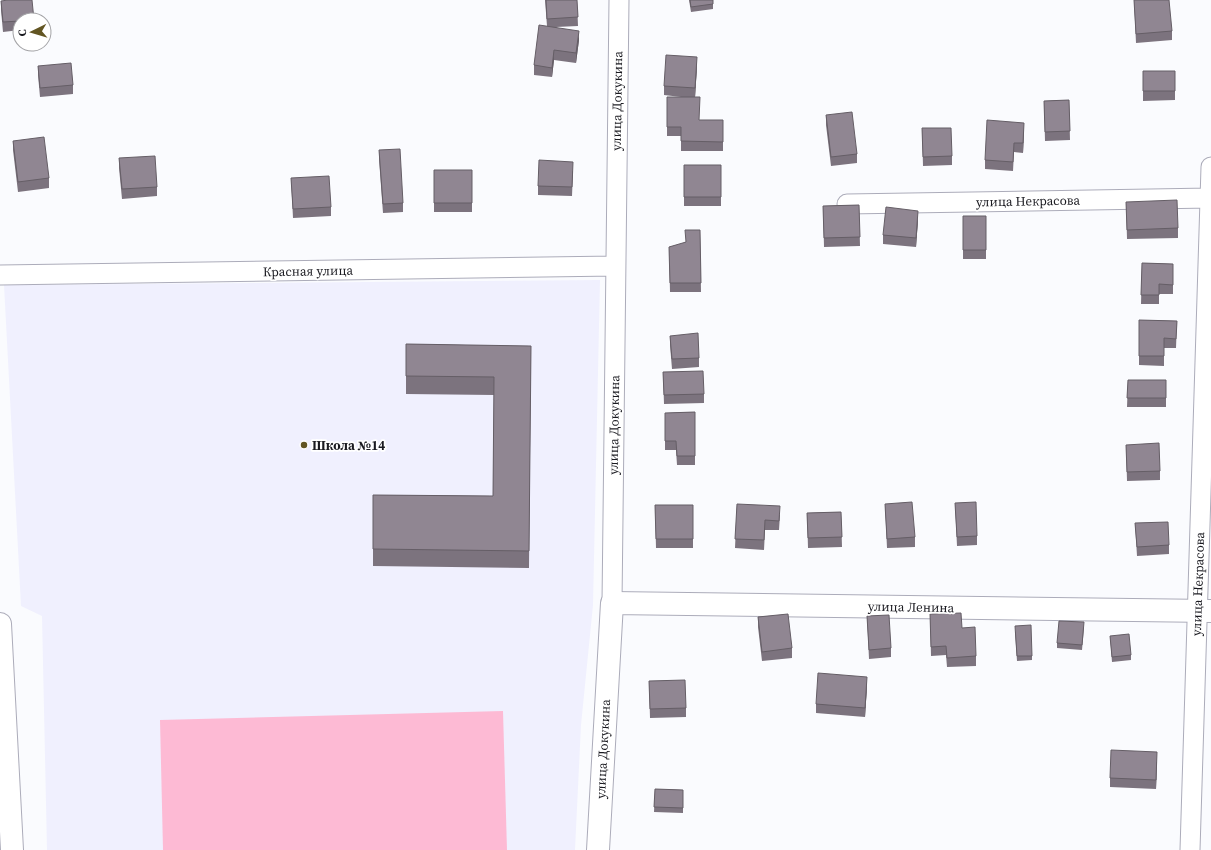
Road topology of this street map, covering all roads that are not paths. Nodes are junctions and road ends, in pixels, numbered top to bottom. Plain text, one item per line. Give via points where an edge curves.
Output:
1 (619, 0) edge
2 (1211, 167) edge
3 (1210, 198) edge
4 (847, 204) edge
5 (615, 266) junction
6 (0, 275) edge
7 (612, 603) junction
8 (1204, 611) edge
9 (0, 624) edge
10 (12, 850) edge
11 (598, 850) edge
12 (1190, 850) edge

1 - 5 street, улица Докукина
2 - 3 street, улица Некрасова
3 - 4 street, улица Некрасова
3 - 8 street, улица Некрасова
5 - 6 street, Красная улица
5 - 7 street, улица Докукина
7 - 8 street, улица Ленина
7 - 11 street, улица Докукина
8 - 12 street, улица Некрасова
9 - 10 street

